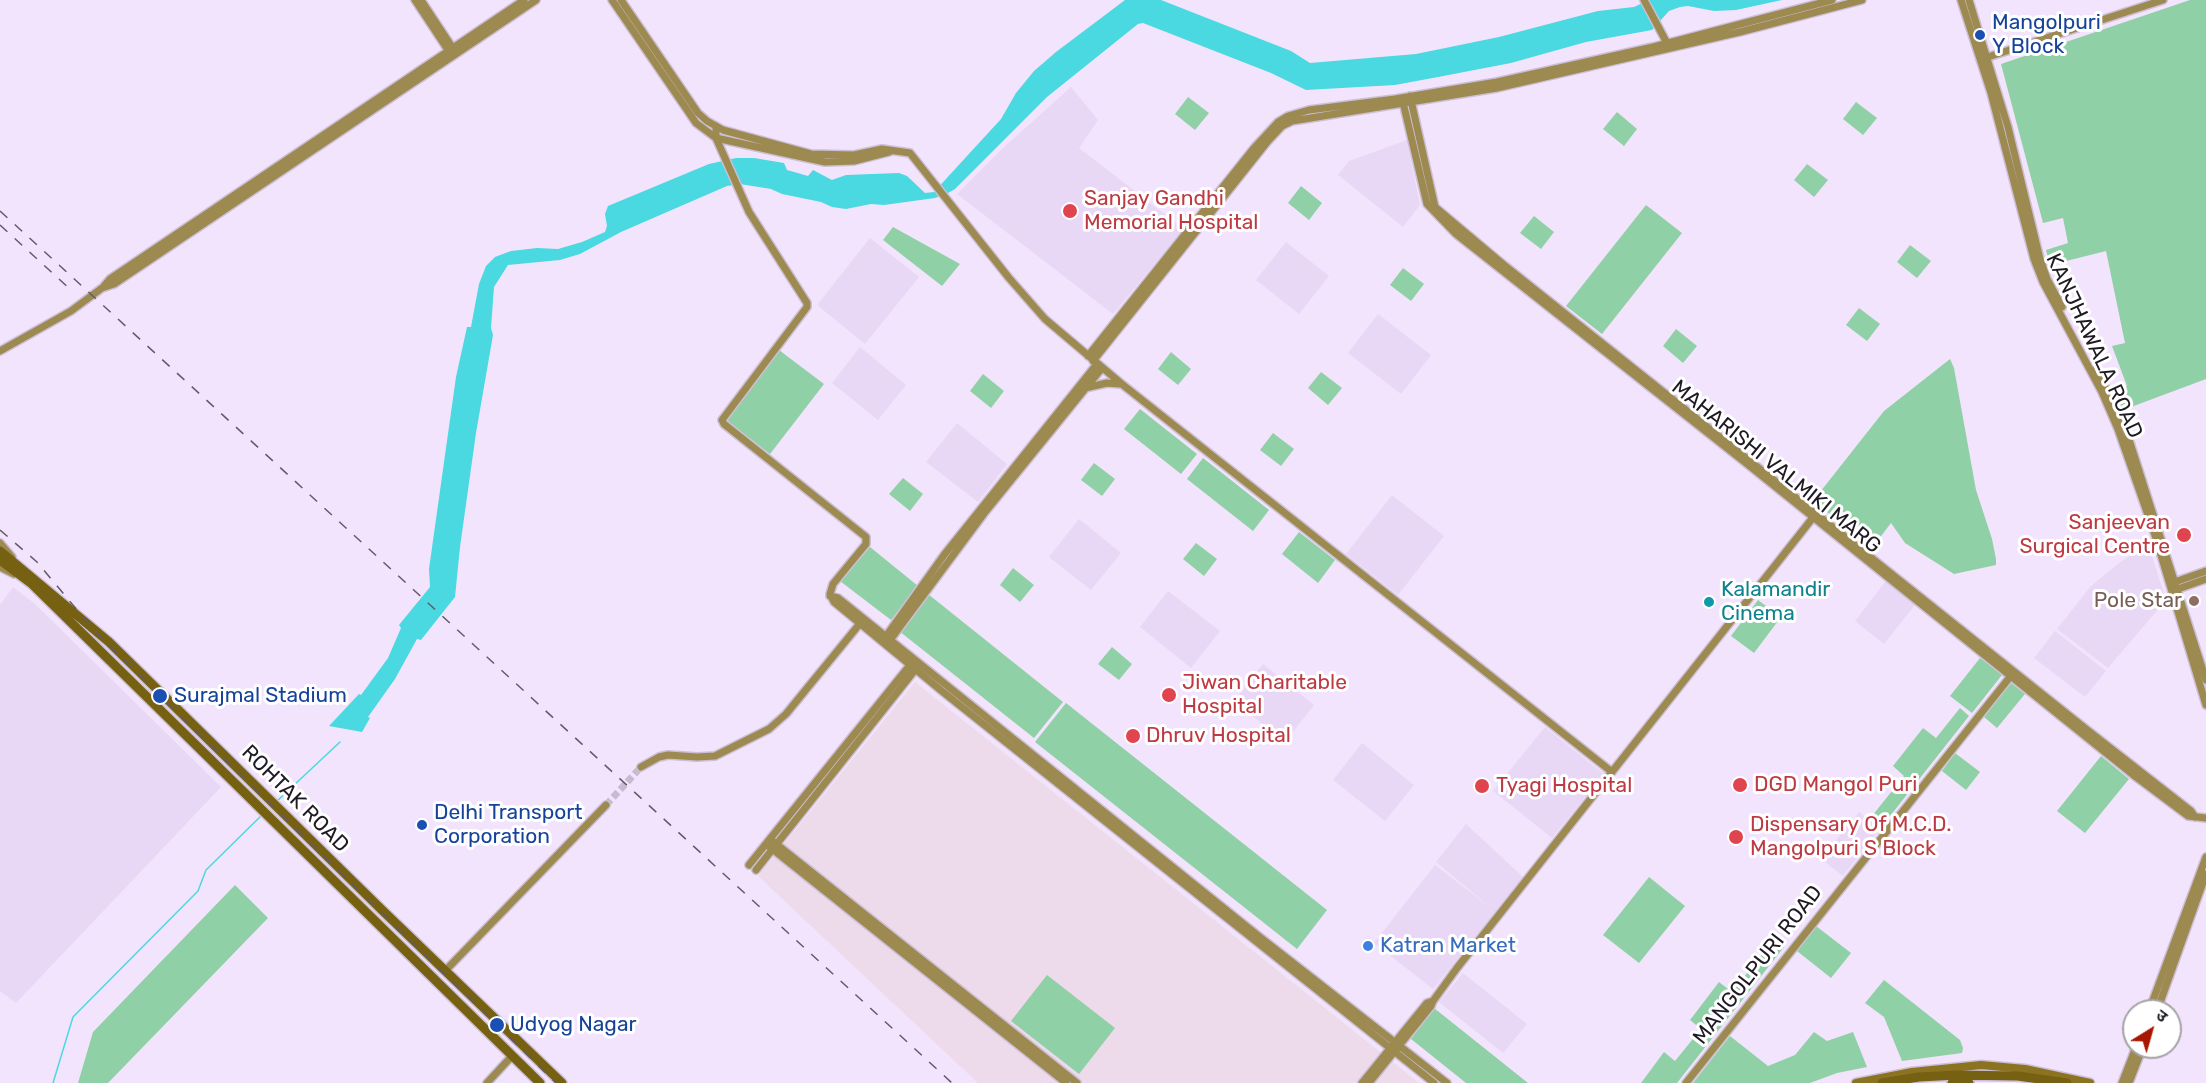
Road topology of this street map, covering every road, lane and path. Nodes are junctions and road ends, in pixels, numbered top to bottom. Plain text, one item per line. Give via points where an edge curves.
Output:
1 (415, 0) edge
2 (421, 0) edge
3 (524, 0) edge
4 (536, 0) edge
5 (612, 0) edge
6 (621, 0) edge
7 (1644, 0) edge
8 (1832, 0) edge
9 (1862, 0) edge
10 (1961, 0) edge
11 (1969, 0) edge
12 (2163, 0) edge
13 (1781, 17) junction
14 (1669, 46) junction
15 (452, 52) junction
16 (1983, 59) junction
17 (1407, 100) junction
18 (716, 126) junction
19 (716, 138) junction
20 (894, 150) junction
21 (0, 351) edge
22 (1095, 362) junction
23 (1123, 385) junction
24 (1084, 388) junction
25 (1815, 515) junction
26 (0, 543) edge
27 (0, 551) edge
28 (0, 560) edge
29 (18, 565) junction
30 (0, 567) edge
31 (2206, 571) edge
32 (2206, 579) edge
33 (32, 584) junction
34 (2174, 587) junction
35 (862, 621) junction
36 (886, 641) junction
37 (913, 668) junction
38 (2013, 673) junction
39 (2206, 680) edge
40 (2206, 705) edge
41 (642, 767) tunnel mouth
42 (1612, 772) junction
43 (606, 805) tunnel mouth
44 (2206, 818) edge
45 (768, 841) junction
46 (774, 847) junction
47 (2206, 857) edge
48 (749, 865) dead end
49 (756, 870) dead end
50 (2206, 874) edge
51 (446, 971) junction
52 (2153, 999) edge
53 (2161, 999) edge
54 (1394, 1047) junction
55 (512, 1056) junction
56 (2131, 1059) edge
57 (2138, 1059) edge
58 (2078, 1081) edge
59 (487, 1083) edge
60 (540, 1083) edge
61 (562, 1083) edge
62 (1066, 1083) edge
63 (1077, 1083) edge
64 (1362, 1083) edge
65 (1369, 1083) edge
66 (1434, 1083) edge
67 (1447, 1083) edge
68 (1686, 1083) edge
69 (1856, 1083) edge
70 (1882, 1083) edge
71 (1952, 1083) edge
72 (1969, 1083) edge
73 (2067, 1083) edge
74 (2090, 1083) edge
75 (2122, 1083) edge
76 (2129, 1083) edge

1 - 15 street
2 - 15 street
3 - 15 street
4 - 15 street
5 - 19 street via 696,123
6 - 18 street via 699,113
7 - 14 street
8 - 13 street
9 - 13 street
10 - 16 street, KANJHAWALA ROAD
11 - 16 street, KANJHAWALA ROAD
12 - 16 street
13 - 14 street
14 - 17 street
15 - 21 street via 114,284
16 - 34 street, KANJHAWALA ROAD via 2008,127 2029,228 2047,279 2125,427
17 - 22 street via 1309,110 1278,122 1165,263
17 - 25 street, MAHARISHI VALMIKI MARG via 1433,204 1443,215
18 - 19 street
18 - 20 street via 811,154
19 - 20 street via 825,162 854,161
19 - 35 street via 749,212 807,303 722,420 866,537 866,544 836,580 830,596 838,598
20 - 22 street via 910,153 1045,319
22 - 23 street
22 - 24 street
22 - 36 street via 944,555
23 - 24 street via 1107,383
23 - 42 street
24 - 36 street
25 - 38 street, MAHARISHI VALMIKI MARG
25 - 42 street
26 - 29 street, ROHTAK ROAD
27 - 29 highway
28 - 33 highway
29 - 51 highway, ROHTAK ROAD via 110,642
30 - 33 street, ROHTAK ROAD
31 - 34 street
32 - 34 street
33 - 55 highway, ROHTAK ROAD
34 - 39 street, KANJHAWALA ROAD
34 - 40 street, KANJHAWALA ROAD
35 - 36 street
35 - 41 street via 786,714 769,729 715,756 668,755
36 - 37 street
36 - 54 street
37 - 45 street
37 - 46 street
37 - 54 street
38 - 44 street, MAHARISHI VALMIKI MARG via 2195,817
38 - 68 street, MANGOLPURI ROAD
42 - 54 street
43 - 51 street
45 - 46 street
45 - 48 street
46 - 49 street
46 - 62 street
46 - 63 street
47 - 52 street
50 - 53 street
51 - 61 highway, ROHTAK ROAD
54 - 64 street
54 - 65 street
54 - 66 street
54 - 67 street
55 - 59 street
55 - 60 highway, ROHTAK ROAD
56 - 75 street
57 - 76 street
58 - 69 main road via 2025,1069 1982,1065
58 - 74 main road
70 - 73 highway via 1957,1075 2041,1078
71 - 72 highway

